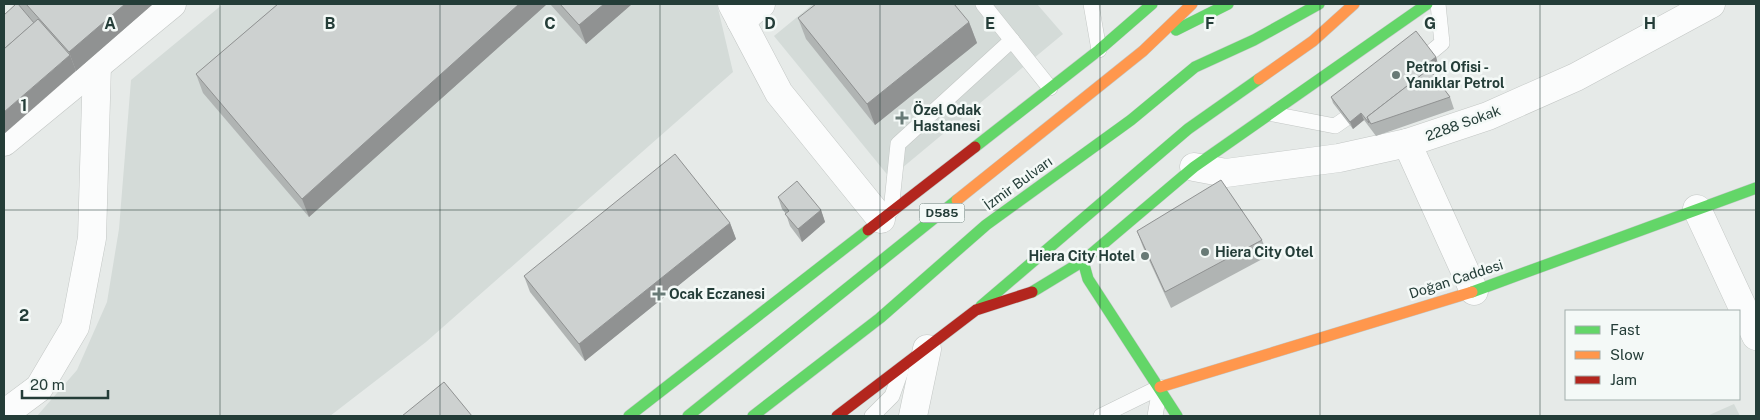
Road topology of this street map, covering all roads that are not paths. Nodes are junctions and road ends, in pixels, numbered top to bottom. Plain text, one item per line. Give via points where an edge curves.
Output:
1 (172, 4) edge
2 (761, 4) edge
3 (982, 4) edge
4 (1091, 4) edge
5 (1152, 4) edge
6 (1187, 4) edge
7 (1192, 4) edge
8 (1228, 4) edge
9 (1319, 4) edge
10 (1354, 4) edge
11 (1427, 4) edge
12 (1438, 4) edge
13 (1711, 4) edge
14 (736, 12) edge
15 (1126, 27) junction
16 (1242, 33) dead end
17 (1012, 40) junction
18 (1099, 50) junction
19 (1143, 51) junction
20 (1430, 52) edge
21 (97, 64) junction
22 (1195, 67) junction
23 (1050, 88) junction
24 (1273, 114) junction
25 (1345, 119) edge
26 (4, 142) edge
27 (1407, 143) junction
28 (1194, 167) junction
29 (1756, 188) edge
30 (1697, 209) junction
31 (886, 215) junction
32 (1083, 261) junction
33 (1474, 290) junction
34 (976, 310) junction
35 (1756, 336) edge
36 (927, 349) junction
37 (902, 368) junction
38 (1160, 387) junction
39 (4, 414) edge
40 (629, 416) edge
41 (688, 416) edge
42 (753, 416) edge
43 (837, 416) edge
44 (872, 416) edge
45 (913, 416) edge
46 (1101, 416) edge
47 (1155, 416) edge
48 (1177, 416) edge

1 - 21 street
2 - 14 street
3 - 17 lane
4 - 18 lane
5 - 15 main road
6 - 15 main road
7 - 19 main road, İzmir Bulvarı / D585
8 - 19 main road via 1192,21
9 - 22 main road, İzmir Bulvarı / D585 via 1254,40
10 - 34 main road via 1313,40 1188,129
11 - 24 main road
12 - 20 lane via 1442,43
13 - 27 street, 2288 Sokak via 1576,77 1488,116
14 - 31 street via 779,93
15 - 18 main road
16 - 22 main road
17 - 23 lane
17 - 31 lane via 898,144
18 - 23 main road
19 - 41 main road, İzmir Bulvarı / D585
21 - 26 street
21 - 39 street via 92,238 75,327 39,388
22 - 42 main road, İzmir Bulvarı / D585 via 1131,120 986,225 880,318
23 - 31 main road
24 - 25 lane via 1335,126
24 - 28 main road
27 - 28 street, 2288 Sokak via 1339,158 1226,173
27 - 33 street
28 - 32 main road
29 - 30 main road, Doğan Caddesi
30 - 33 main road, Doğan Caddesi
30 - 35 street
31 - 40 main road
32 - 34 main road via 1029,294
32 - 38 main road via 1088,279
33 - 38 main road, Doğan Caddesi
34 - 36 main road
36 - 37 main road
36 - 45 street
37 - 43 main road
37 - 44 lane via 892,396
38 - 46 lane
38 - 47 lane
38 - 48 main road

